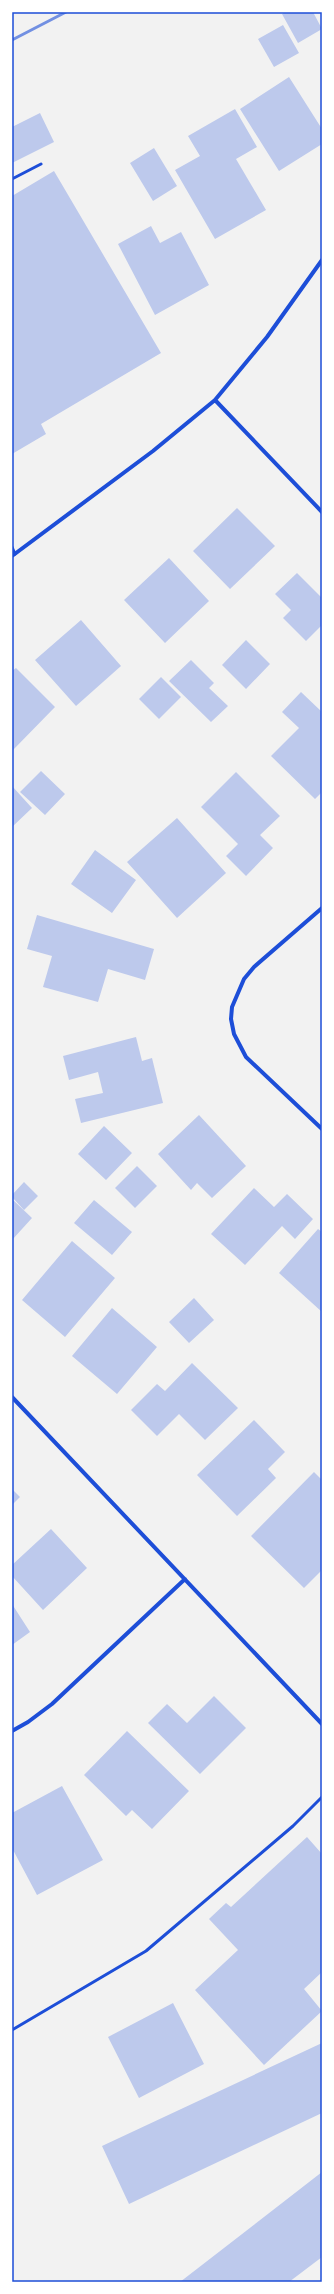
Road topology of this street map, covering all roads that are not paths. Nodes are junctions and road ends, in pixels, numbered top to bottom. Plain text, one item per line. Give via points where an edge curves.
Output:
1 (41, 164) dead end
2 (12, 179) edge
3 (322, 260) edge
4 (215, 400) junction
5 (322, 512) edge
6 (12, 547) edge
7 (14, 555) edge
8 (322, 908) edge
9 (322, 1129) edge
10 (12, 1397) edge
11 (184, 1579) junction
12 (322, 1724) edge
13 (12, 1731) edge
14 (322, 1797) edge
15 (12, 2030) edge

1 - 2 lane
3 - 4 street via 267,337
4 - 5 street
4 - 7 street via 153,451
6 - 7 lane
8 - 9 street via 254,967 244,979 232,1006 234,1034 246,1057
10 - 11 street
11 - 12 street
11 - 13 street via 52,1704
14 - 15 lane via 293,1826 146,1950

